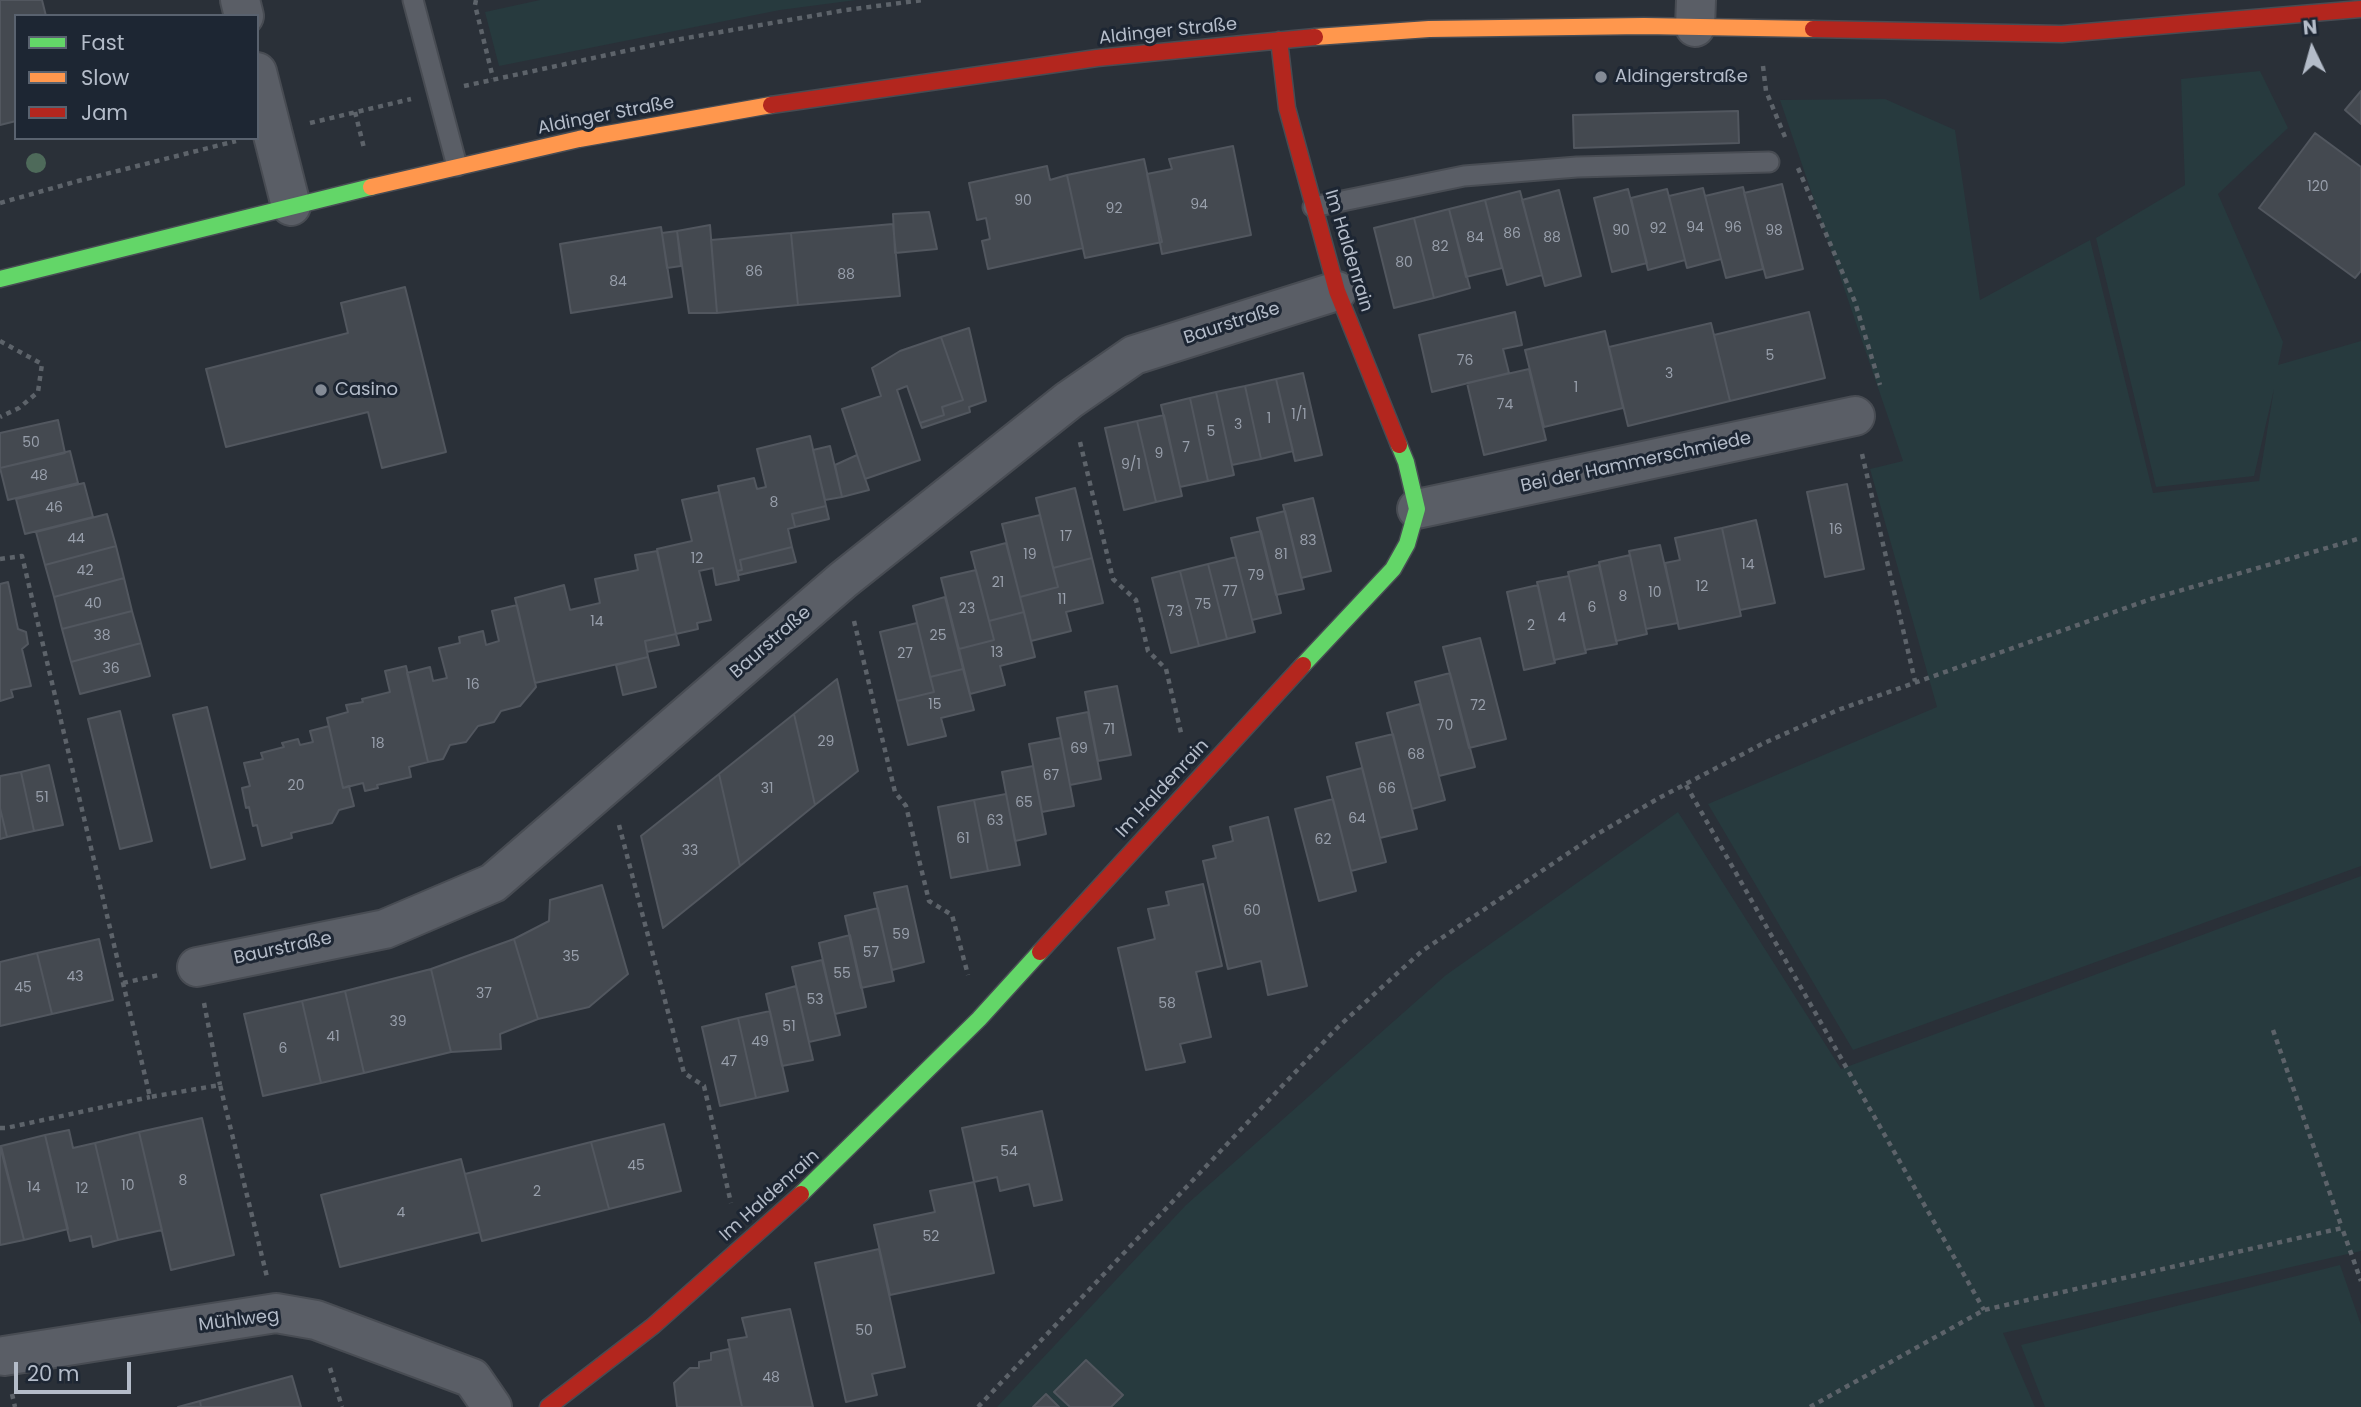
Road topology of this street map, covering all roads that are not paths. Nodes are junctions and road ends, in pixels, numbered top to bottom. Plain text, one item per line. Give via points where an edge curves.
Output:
1 (414, 0) edge
2 (2361, 9) edge
3 (1695, 13) edge
4 (1279, 40) junction
5 (259, 114) edge
6 (260, 135) edge
7 (1769, 162) dead end
8 (457, 166) junction
9 (291, 206) junction
10 (1313, 207) junction
11 (0, 279) edge
12 (1336, 290) junction
13 (1855, 416) road end
14 (1417, 509) junction
15 (197, 967) dead end
16 (2, 1356) edge
17 (492, 1407) edge
18 (548, 1407) edge

1 - 8 lane
2 - 3 main road, Aldinger Straße via 2062,34
3 - 4 main road, Aldinger Straße
4 - 8 main road, Aldinger Straße via 1097,58 808,98
4 - 10 main road, Im Haldenrain via 1287,108
5 - 6 street
6 - 9 street
7 - 10 lane via 1577,167 1464,176
8 - 9 main road, Aldinger Straße
9 - 11 main road, Aldinger Straße
10 - 12 main road, Im Haldenrain
12 - 14 main road, Im Haldenrain via 1406,462
12 - 15 street, Baurstraße via 1134,355 1069,400 843,580 493,883 385,929
13 - 14 street, Bei der Hammerschmiede
14 - 18 main road, Im Haldenrain via 1407,544 1393,569 979,1019 815,1182 653,1326
16 - 17 street, Mühlweg via 276,1313 316,1320 472,1378

